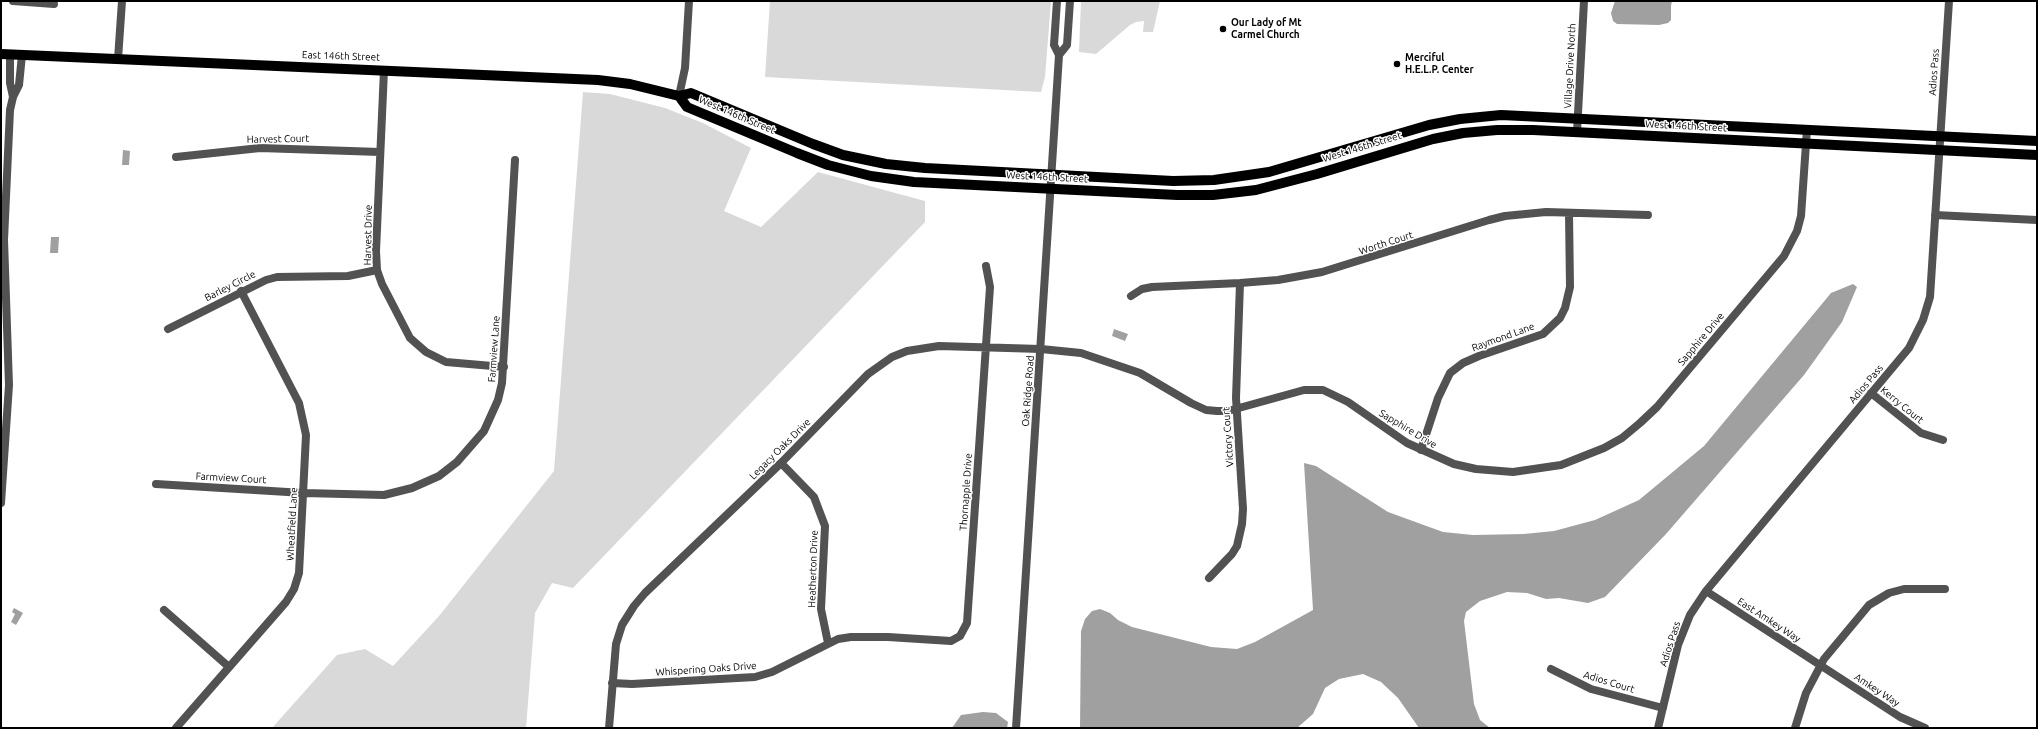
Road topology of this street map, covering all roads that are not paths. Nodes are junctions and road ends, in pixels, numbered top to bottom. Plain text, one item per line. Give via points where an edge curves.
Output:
1 (13, 1) edge
2 (122, 1) edge
3 (689, 1) edge
4 (1057, 1) edge
5 (1070, 1) edge
6 (1584, 1) edge
7 (1949, 1) edge
8 (54, 4) dead end
9 (6, 54) edge
10 (22, 55) junction
11 (1059, 55) junction
12 (118, 60) junction
13 (384, 70) junction
14 (679, 96) junction
15 (13, 97) junction
16 (1578, 118) junction
17 (1807, 129) junction
18 (1577, 132) junction
19 (1940, 136) junction
20 (2037, 140) edge
21 (1807, 144) junction
22 (1940, 150) junction
23 (380, 152) junction
24 (2037, 155) edge
25 (176, 157) dead end
26 (515, 160) dead end
27 (1052, 175) junction
28 (1051, 189) junction
29 (1569, 213) junction
30 (1648, 215) dead end
31 (1935, 215) junction
32 (2037, 220) edge
33 (986, 266) dead end
34 (377, 270) junction
35 (1240, 283) junction
36 (241, 291) junction
37 (1131, 296) dead end
38 (168, 330) dead end
39 (985, 347) junction
40 (1041, 348) junction
41 (504, 367) junction
42 (1871, 394) junction
43 (1236, 409) junction
44 (1943, 440) dead end
45 (3, 446) edge
46 (1420, 450) junction
47 (781, 463) junction
48 (156, 484) dead end
49 (304, 493) junction
50 (1, 503) edge
51 (1209, 578) dead end
52 (1945, 589) dead end
53 (1706, 591) junction
54 (164, 610) dead end
55 (960, 636) joint
56 (828, 643) junction
57 (1820, 666) junction
58 (229, 667) junction
59 (1551, 669) dead end
60 (612, 683) junction
61 (1663, 708) junction
62 (176, 728) edge
63 (609, 728) edge
64 (1016, 728) edge
65 (1658, 728) edge
66 (1795, 728) edge
67 (1923, 728) edge

1 - 8 street
2 - 12 street
3 - 14 street via 685,68
4 - 11 street, Oak Ridge Road via 1054,45
5 - 11 street, Oak Ridge Road via 1067,46
6 - 16 street, Village Drive North
7 - 19 street, Adios Pass
9 - 10 main road, East 146th Street
9 - 15 street
10 - 12 main road, East 146th Street
10 - 15 street via 19,85
11 - 27 street, Oak Ridge Road
12 - 13 main road, East 146th Street
13 - 14 main road, East 146th Street via 598,80 630,84
13 - 23 street, Harvest Drive
14 - 27 main road, West 146th Street via 691,93 813,144 871,162 914,168
14 - 28 main road, West 146th Street via 687,107 811,159 856,173 914,182
15 - 45 street via 4,253 9,381
16 - 17 main road, West 146th Street
16 - 18 street, Village Drive North
16 - 27 main road, West 146th Street via 1501,115 1443,122 1414,128 1269,172 1226,179 1174,181
17 - 19 main road, West 146th Street
17 - 21 street, Sapphire Drive
18 - 21 main road, West 146th Street
18 - 28 main road, West 146th Street via 1497,130 1446,136 1281,184 1237,193 1177,195
19 - 20 main road, West 146th Street
19 - 22 street, Adios Pass
21 - 22 main road, West 146th Street
21 - 46 street, Sapphire Drive via 1801,216 1788,250 1662,401 1622,438 1561,466 1513,472 1454,464
22 - 24 main road, West 146th Street
22 - 31 street, Adios Pass
23 - 25 street, Harvest Court via 260,148
23 - 34 street, Harvest Drive
26 - 41 street, Farmview Lane
27 - 28 street, Oak Ridge Road
28 - 40 street, Oak Ridge Road
29 - 30 street, Worth Court
29 - 35 street, Worth Court via 1546,212 1500,218 1322,272 1278,280
29 - 46 street, Raymond Lane via 1570,287 1566,308 1560,318 1543,334 1479,356 1454,370 1441,391
31 - 32 street
31 - 42 street, Adios Pass via 1930,297 1924,320 1909,348
33 - 39 street, Thornapple Drive via 990,287
34 - 36 street, Barley Circle via 348,276 277,277
34 - 41 street, Harvest Drive via 410,338 422,349 446,362
35 - 37 street, Worth Court via 1152,287 1142,289
35 - 43 street, Victory Court
36 - 38 street, Barley Circle
36 - 49 street, Wheatfield Lane via 299,403 306,435
39 - 40 street, Legacy Oaks Drive
39 - 47 street, Legacy Oaks Drive via 923,347 892,357 868,374
39 - 55 street, Thornapple Drive via 967,622
40 - 43 street, Sapphire Drive via 1081,353 1140,373 1206,410
40 - 64 street, Oak Ridge Road
41 - 49 street, Farmview Lane via 498,400 484,431 457,462 439,476 412,488 384,495
42 - 44 street, Kerry Court via 1920,433
42 - 53 street, Adios Pass
43 - 46 street, Sapphire Drive via 1304,390 1323,390 1348,402
43 - 51 street, Victory Court via 1242,524 1237,546
45 - 50 street
47 - 56 street, Heatherton Drive via 814,497 824,521 826,539 821,609
47 - 60 street, Legacy Oaks Drive via 634,606 622,625 616,644
48 - 49 street, Farmview Court
49 - 58 street, Wheatfield Lane via 299,573 294,588 286,602
52 - 57 street via 1904,589 1879,598 1861,613
53 - 57 street, East Amkey Way
53 - 61 street, Adios Pass via 1690,615 1678,645
54 - 58 street
55 - 56 street, Whispering Oaks Drive via 951,641 862,636
56 - 60 street, Whispering Oaks Drive via 772,672 756,677
57 - 66 street via 1806,692
57 - 67 street, Amkey Way via 1900,717
58 - 62 street, Wheatfield Lane
59 - 61 street, Adios Court via 1591,689
60 - 63 street, Legacy Oaks Drive
61 - 65 street, Adios Pass

